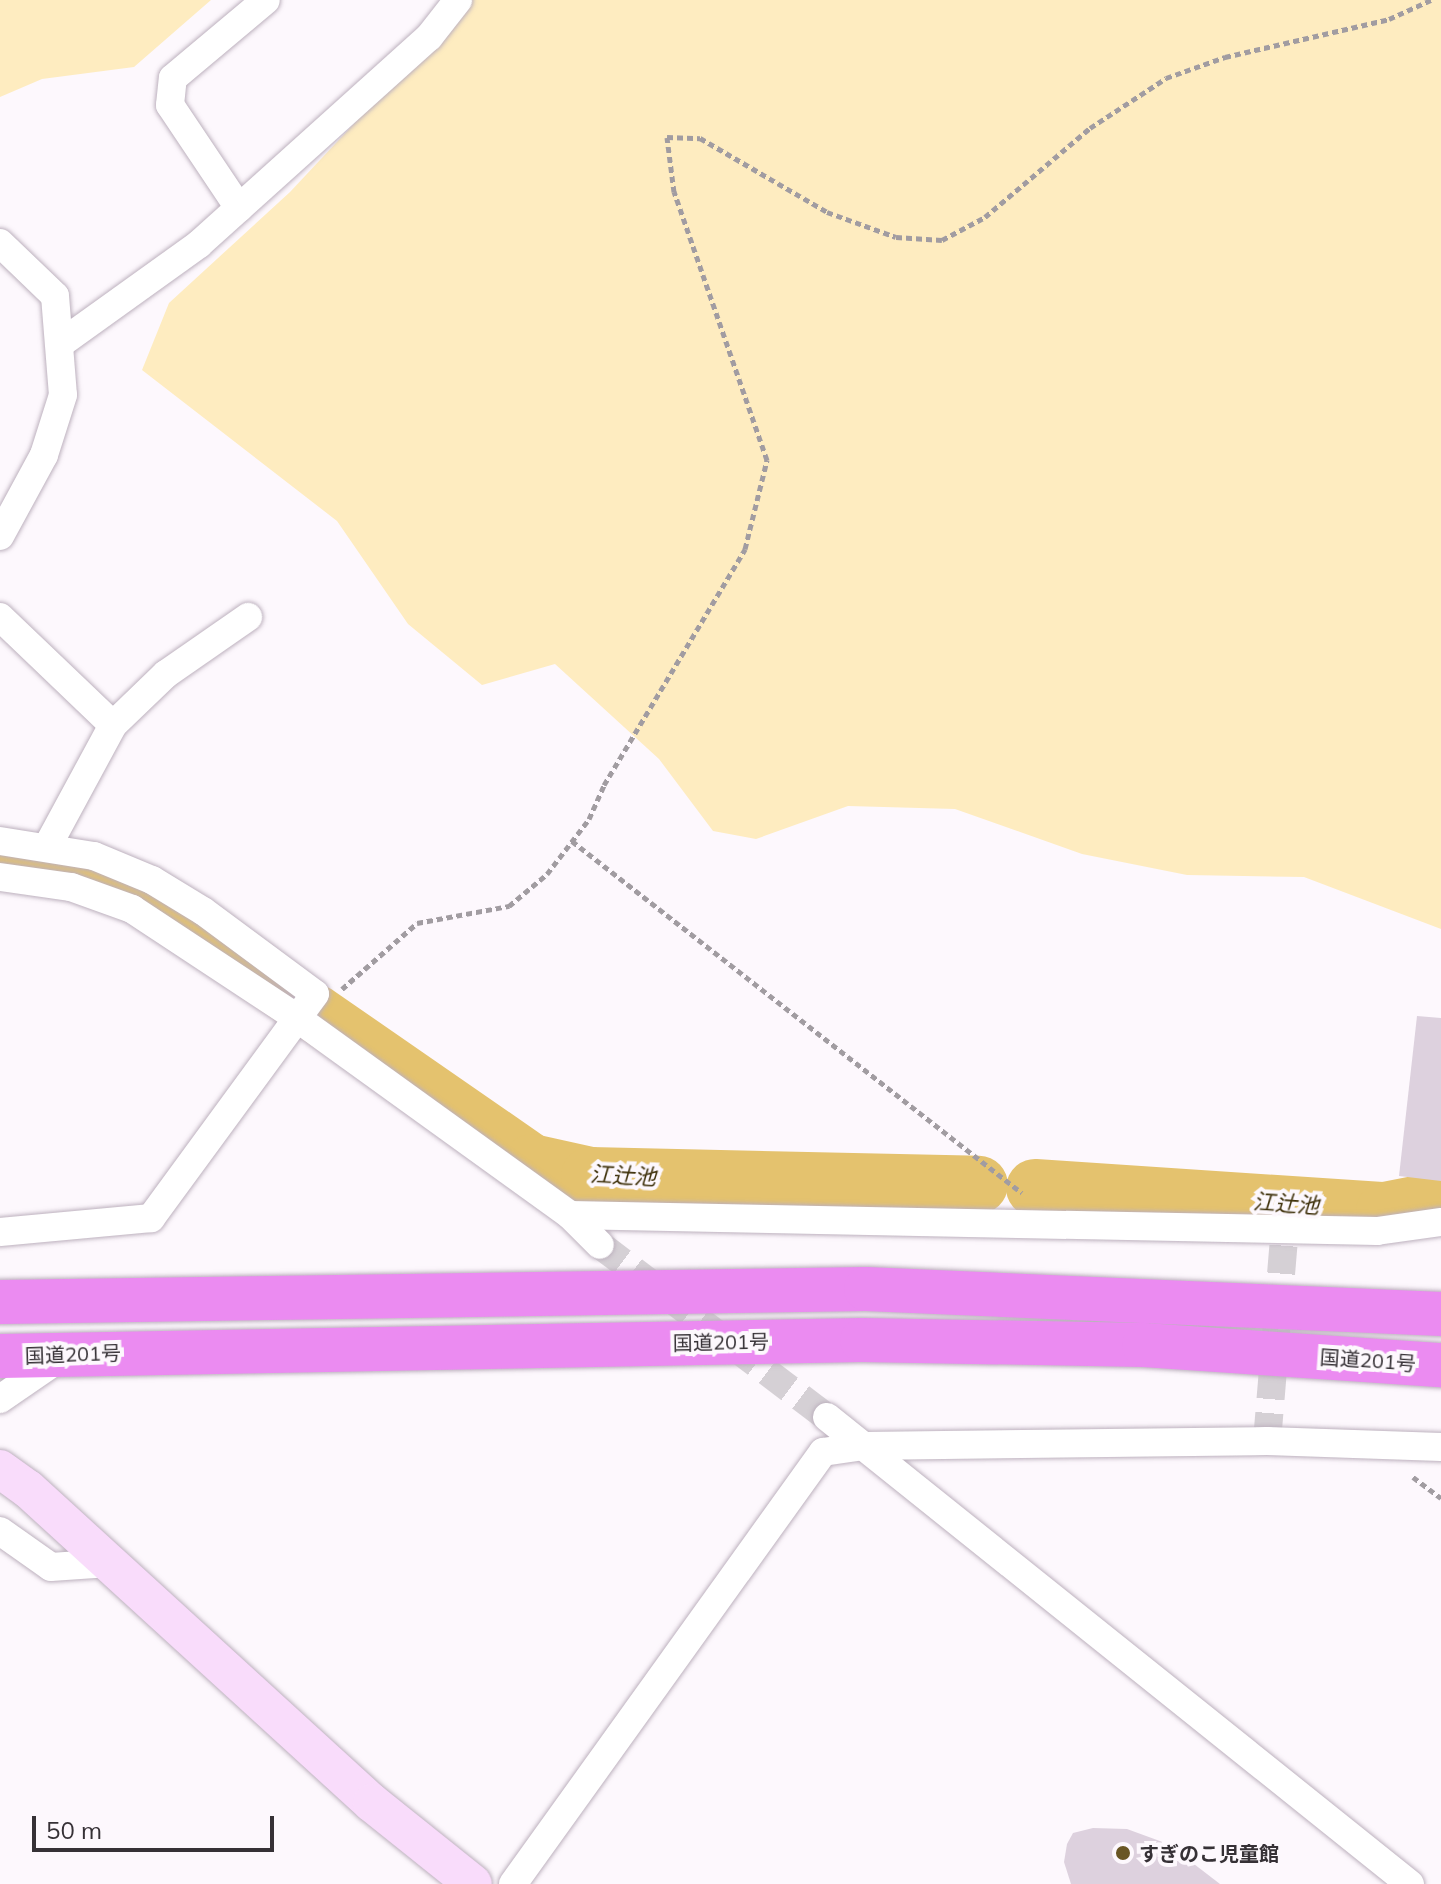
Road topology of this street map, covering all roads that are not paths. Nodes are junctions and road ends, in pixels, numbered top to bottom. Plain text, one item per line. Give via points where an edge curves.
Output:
1 (266, 0) edge
2 (458, 0) edge
3 (239, 208) junction
4 (0, 243) edge
5 (60, 344) junction
6 (0, 536) edge
7 (0, 617) edge
8 (248, 617) dead end
9 (113, 725) junction
10 (0, 841) edge
11 (47, 847) junction
12 (0, 877) edge
13 (297, 1018) junction
14 (570, 1215) junction
15 (1441, 1222) edge
16 (0, 1232) edge
17 (600, 1245) tunnel mouth
18 (0, 1302) edge
19 (1441, 1314) edge
20 (65, 1355) junction
21 (0, 1356) edge
22 (1441, 1365) edge
23 (0, 1399) edge
24 (827, 1417) tunnel mouth
25 (863, 1446) junction
26 (1441, 1447) edge
27 (0, 1469) edge
28 (0, 1531) edge
29 (109, 1563) junction
30 (473, 1884) edge
31 (513, 1884) edge
32 (1410, 1884) edge

1 - 3 street via 173,78 170,105
2 - 3 street via 429,37
3 - 5 street via 199,244
4 - 5 street via 55,296
5 - 6 street via 63,395 44,455
7 - 9 street
8 - 9 street via 166,674
9 - 11 street
10 - 11 street
11 - 13 street via 94,856 152,880 203,911 315,994
12 - 13 street via 71,887 132,909
13 - 14 street
13 - 16 street via 151,1218
14 - 15 street via 1377,1231
14 - 17 street
18 - 19 highway via 866,1289
20 - 21 highway, 国道201号
20 - 22 highway, 国道201号 via 862,1340 1144,1345
20 - 23 street
24 - 25 street
25 - 26 street via 1267,1441
25 - 31 street via 823,1452
25 - 32 street
27 - 29 street
28 - 29 street via 51,1567
29 - 30 street via 372,1803

